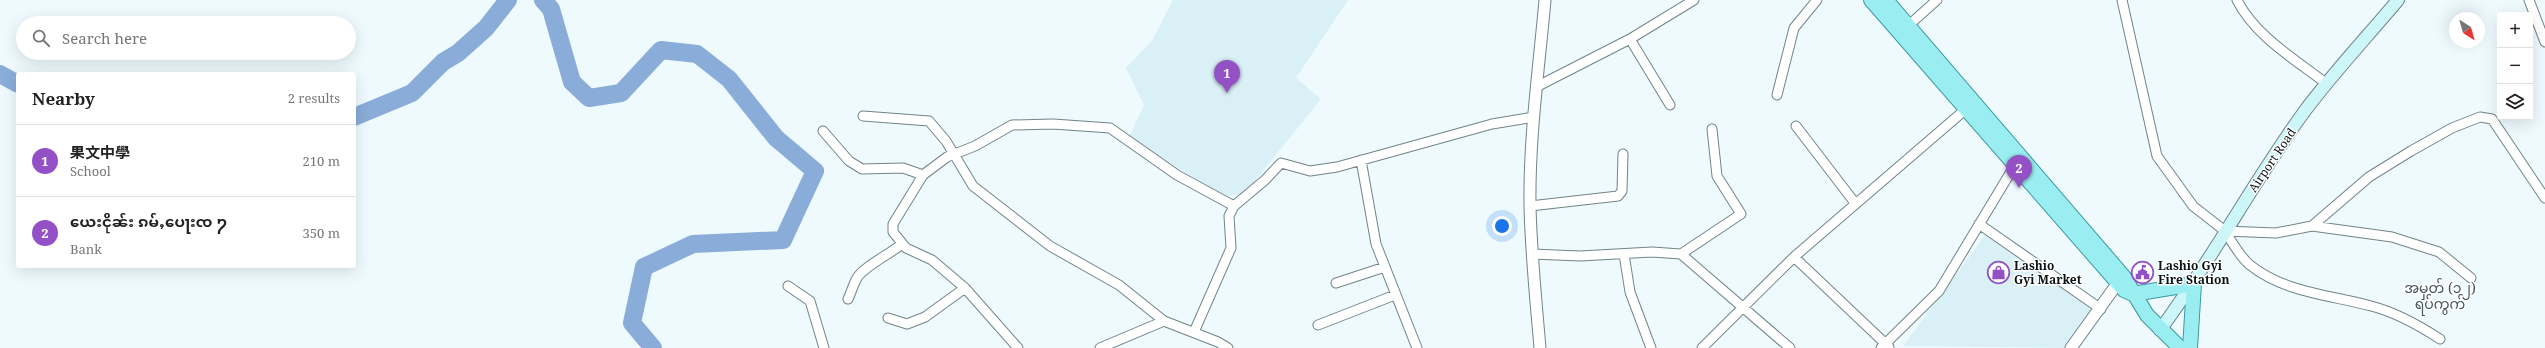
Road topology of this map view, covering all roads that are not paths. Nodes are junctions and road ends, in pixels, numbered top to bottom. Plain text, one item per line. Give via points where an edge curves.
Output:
1 (1545, 0) edge
2 (1694, 0) edge
3 (1817, 0) edge
4 (1871, 0) edge
5 (1886, 0) edge
6 (1937, 0) edge
7 (2122, 0) edge
8 (2238, 0) edge
9 (2398, 0) edge
10 (2529, 0) edge
11 (1909, 25) junction
12 (1630, 39) junction
13 (2545, 42) edge
14 (2327, 84) junction
15 (1538, 86) junction
16 (1777, 95) dead end
17 (1670, 105) dead end
18 (1966, 109) junction
19 (863, 116) dead end
20 (1534, 117) junction
21 (1796, 126) dead end
22 (1712, 130) dead end
23 (823, 131) dead end
24 (953, 154) junction
25 (1623, 154) dead end
26 (1361, 160) junction
27 (2015, 165) junction
28 (923, 175) junction
29 (2545, 198) edge
30 (1855, 203) junction
31 (1234, 206) junction
32 (1530, 206) junction
33 (1979, 224) junction
34 (2312, 226) junction
35 (2225, 231) junction
36 (902, 244) junction
37 (1532, 254) junction
38 (1624, 254) junction
39 (1681, 254) junction
40 (1794, 257) junction
41 (1385, 267) junction
42 (2471, 278) dead end
43 (1336, 283) dead end
44 (2117, 284) junction
45 (2194, 284) junction
46 (788, 286) dead end
47 (965, 288) junction
48 (2132, 294) junction
49 (1395, 295) junction
50 (848, 299) dead end
51 (1743, 309) junction
52 (2101, 309) junction
53 (888, 318) dead end
54 (1164, 321) junction
55 (1318, 325) dead end
56 (2160, 330) junction
57 (1194, 332) junction
58 (2440, 339) dead end
59 (1885, 347) edge
60 (824, 348) edge
61 (1018, 348) edge
62 (1100, 348) edge
63 (1228, 348) edge
64 (1417, 348) edge
65 (1540, 348) edge
66 (1651, 348) edge
67 (1702, 348) edge
68 (1790, 348) edge
69 (2071, 348) edge
70 (2180, 348) edge
71 (2190, 348) edge

1 - 15 street
2 - 12 street
3 - 16 street via 1794,28
4 - 18 main road
5 - 11 main road
6 - 11 street
7 - 35 street via 2157,156 2193,206
8 - 14 street via 2242,10 2262,32
9 - 14 main road, Airport Road
10 - 13 street
11 - 48 main road via 2124,277
12 - 15 street
12 - 17 street
14 - 35 main road, Airport Road via 2304,112
15 - 20 street
18 - 27 main road
18 - 30 street
19 - 24 street via 929,121
20 - 26 street via 1492,124
20 - 32 street
21 - 30 street
22 - 39 street via 1717,176 1741,214
23 - 28 street via 849,161 862,170 903,168
24 - 28 street
24 - 31 street via 975,146 1012,125 1053,124 1110,128 1177,174
24 - 54 street via 973,186 1050,246 1119,285
25 - 32 street via 1622,191 1618,196
26 - 31 street via 1310,172 1281,162
26 - 41 street via 1376,244
27 - 33 street
27 - 44 main road
28 - 36 street via 893,224 893,232
29 - 34 street via 2492,119 2480,117 2452,128 2369,177
30 - 40 street
31 - 57 street via 1229,216 1230,248
32 - 37 street
33 - 52 street
33 - 59 street via 1939,291
34 - 35 street via 2276,233
34 - 42 street via 2392,237 2432,250 2448,257
35 - 45 main road, Airport Road
35 - 58 street via 2249,265 2275,282 2373,306 2425,329
36 - 47 street via 932,260
36 - 50 street via 857,278
37 - 38 street
37 - 65 street
38 - 39 street
38 - 66 street via 1630,292
39 - 51 street
40 - 51 street
40 - 59 street
41 - 43 street
41 - 49 street
44 - 48 main road
44 - 52 street
45 - 48 main road
45 - 56 main road, Airport Road
45 - 71 main road
46 - 60 street via 810,301 816,313
47 - 53 street via 925,317 907,324
47 - 61 street
48 - 56 main road
49 - 55 street
49 - 64 street
51 - 67 street
51 - 68 street
52 - 69 street
54 - 57 street
54 - 62 street
56 - 70 main road
57 - 63 street

